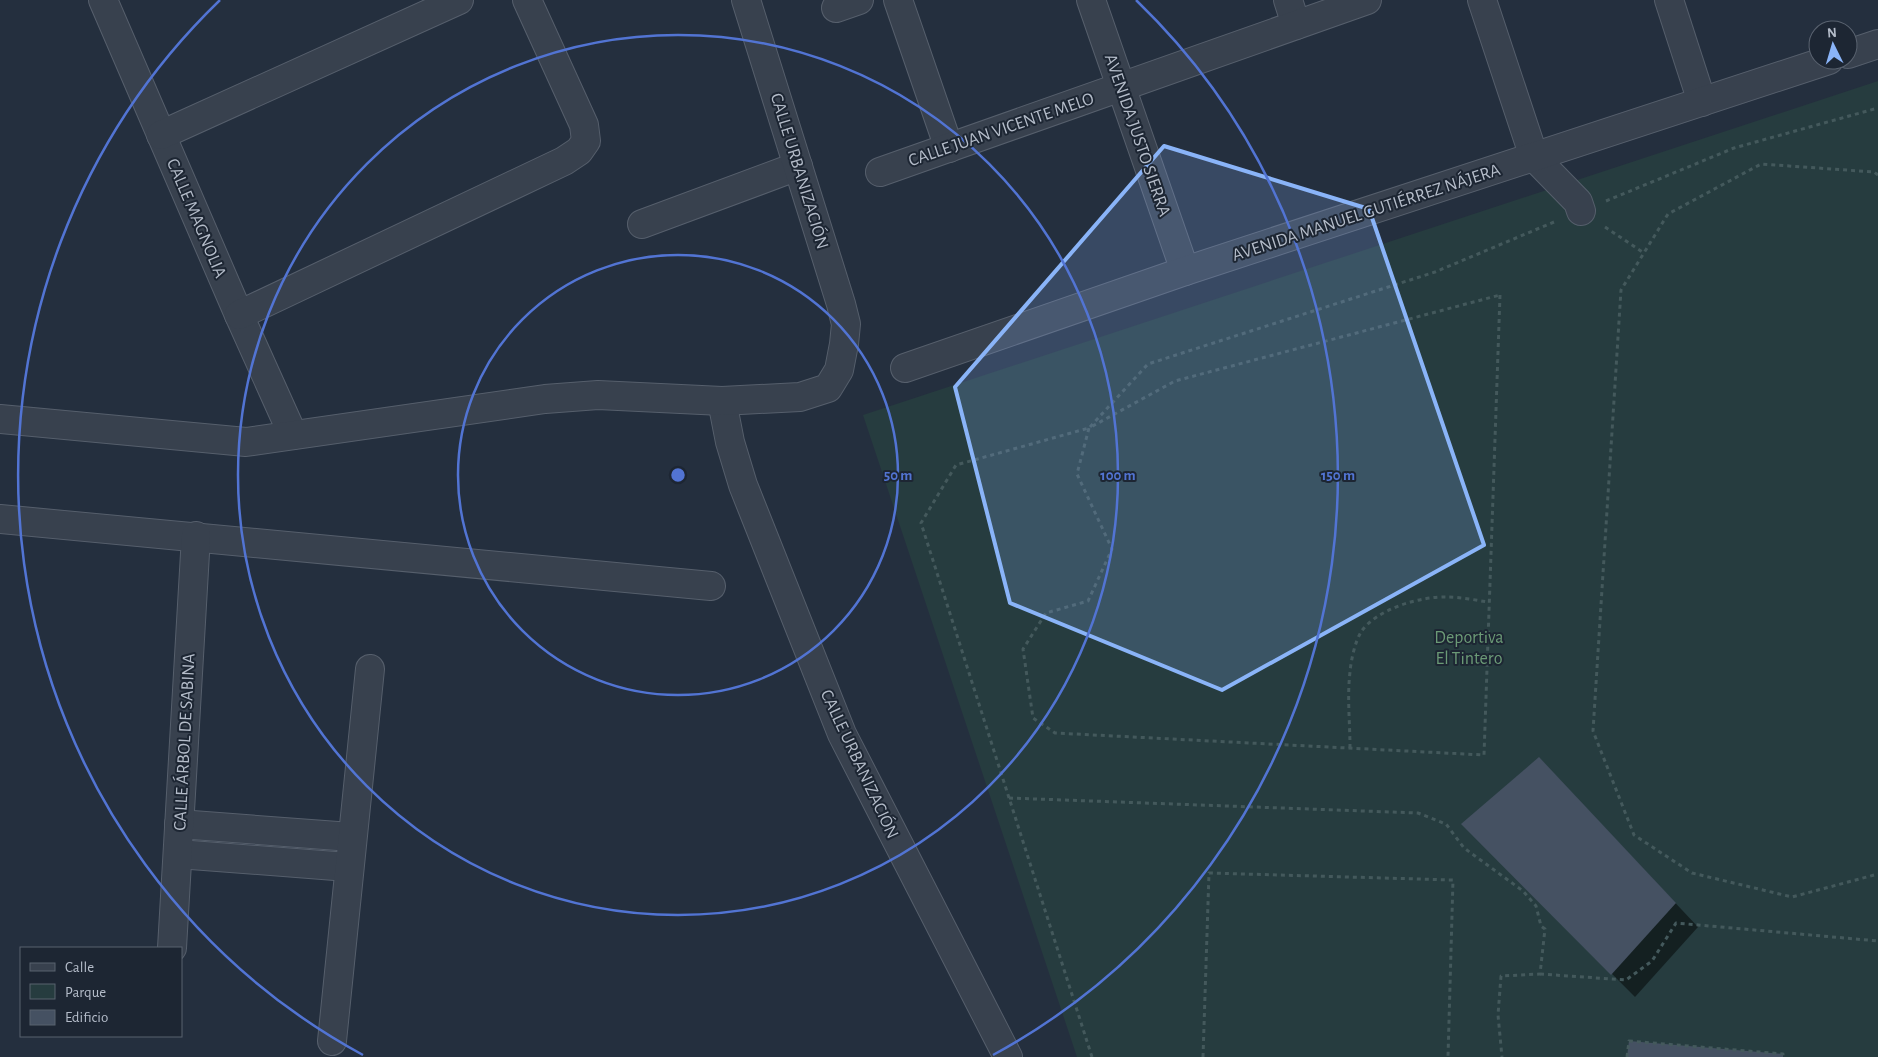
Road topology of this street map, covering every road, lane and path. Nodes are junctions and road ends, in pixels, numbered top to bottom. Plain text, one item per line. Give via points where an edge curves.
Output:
1 (104, 0) edge
2 (459, 0) edge
3 (527, 0) edge
4 (746, 0) edge
5 (898, 0) edge
6 (1091, 0) edge
7 (1367, 0) edge
8 (1482, 0) edge
9 (1669, 0) edge
10 (1292, 13) edge
11 (1878, 44) edge
12 (1858, 51) edge
13 (1808, 67) edge
14 (1122, 87) junction
15 (1702, 102) junction
16 (1878, 108) edge
17 (161, 135) junction
18 (949, 148) junction
19 (1534, 157) junction
20 (798, 166) junction
21 (880, 172) dead end
22 (1878, 175) edge
23 (1582, 211) junction
24 (642, 224) dead end
25 (1644, 253) junction
26 (1185, 271) junction
27 (239, 315) junction
28 (905, 368) dead end
29 (722, 401) junction
30 (0, 419) edge
31 (1089, 428) junction
32 (293, 436) junction
33 (0, 519) edge
34 (196, 536) junction
35 (711, 586) dead end
36 (1488, 602) junction
37 (370, 669) dead end
38 (1350, 748) junction
39 (1009, 798) junction
40 (179, 824) junction
41 (351, 837) junction
42 (178, 854) junction
43 (348, 867) junction
44 (1878, 874) edge
45 (1878, 941) edge
46 (172, 947) edge
47 (1540, 974) junction
48 (332, 1041) dead end
49 (1008, 1057) edge
50 (1092, 1057) edge
51 (1203, 1057) edge
52 (1448, 1057) edge
53 (1502, 1057) edge
54 (1627, 1057) edge
55 (1782, 1057) edge

1 - 17 street, CALLE MAGNOLIA
2 - 17 street
3 - 27 street via 584,125 586,141 579,152
4 - 20 street, CALLE URBANIZACIÓN
5 - 18 street
6 - 14 street, AVENIDA JUSTO SIERRA
7 - 10 street
8 - 19 street
9 - 15 street
10 - 14 street, CALLE JUAN VICENTE MELO
11 - 12 street
13 - 15 street, AVENIDA MANUEL GUTIÉRREZ NÁJERA
14 - 18 street, CALLE JUAN VICENTE MELO
14 - 26 street, AVENIDA JUSTO SIERRA
15 - 19 street, AVENIDA MANUEL GUTIÉRREZ NÁJERA
16 - 23 path via 1734,148
17 - 27 street, CALLE MAGNOLIA
18 - 21 street, CALLE JUAN VICENTE MELO
19 - 23 street via 1578,202
19 - 26 street, AVENIDA MANUEL GUTIÉRREZ NÁJERA
20 - 24 street
20 - 29 street, CALLE URBANIZACIÓN via 846,324 839,370 828,388 800,397
22 - 25 path via 1874,172 1762,164 1668,214
23 - 25 path
23 - 31 path via 1435,272 1148,364
25 - 44 path via 1621,290 1593,731 1634,835 1692,873 1792,897
26 - 28 street, AVENIDA MANUEL GUTIÉRREZ NÁJERA
27 - 32 street, CALLE MAGNOLIA
29 - 32 street, CALLE URBANIZACIÓN via 598,395 544,399
29 - 49 street, CALLE URBANIZACIÓN via 743,485 842,734
30 - 32 street, CALLE URBANIZACIÓN via 246,442
31 - 36 path via 1175,381 1500,295
31 - 38 path via 1077,474 1112,549 1088,600 1046,613 1022,649 1033,718 1055,734
31 - 39 path via 956,466 921,523
33 - 34 street
34 - 35 street
34 - 40 street, CALLE ÁRBOL DE SABINA
36 - 38 path via 1447,596 1424,599 1376,617 1361,632 1350,672
36 - 38 path via 1484,755
37 - 41 street
39 - 47 path via 1418,813 1446,824 1464,848 1523,890 1536,906 1541,926 1545,929
39 - 50 path
40 - 41 street
40 - 42 street, CALLE ÁRBOL DE SABINA
41 - 43 street
42 - 43 street
42 - 46 street, CALLE ÁRBOL DE SABINA
43 - 48 street
45 - 47 path via 1676,922 1652,961 1626,980
47 - 53 path via 1501,976 1498,1015
51 - 52 path via 1209,872 1453,880
54 - 55 path via 1629,1041 1783,1054

